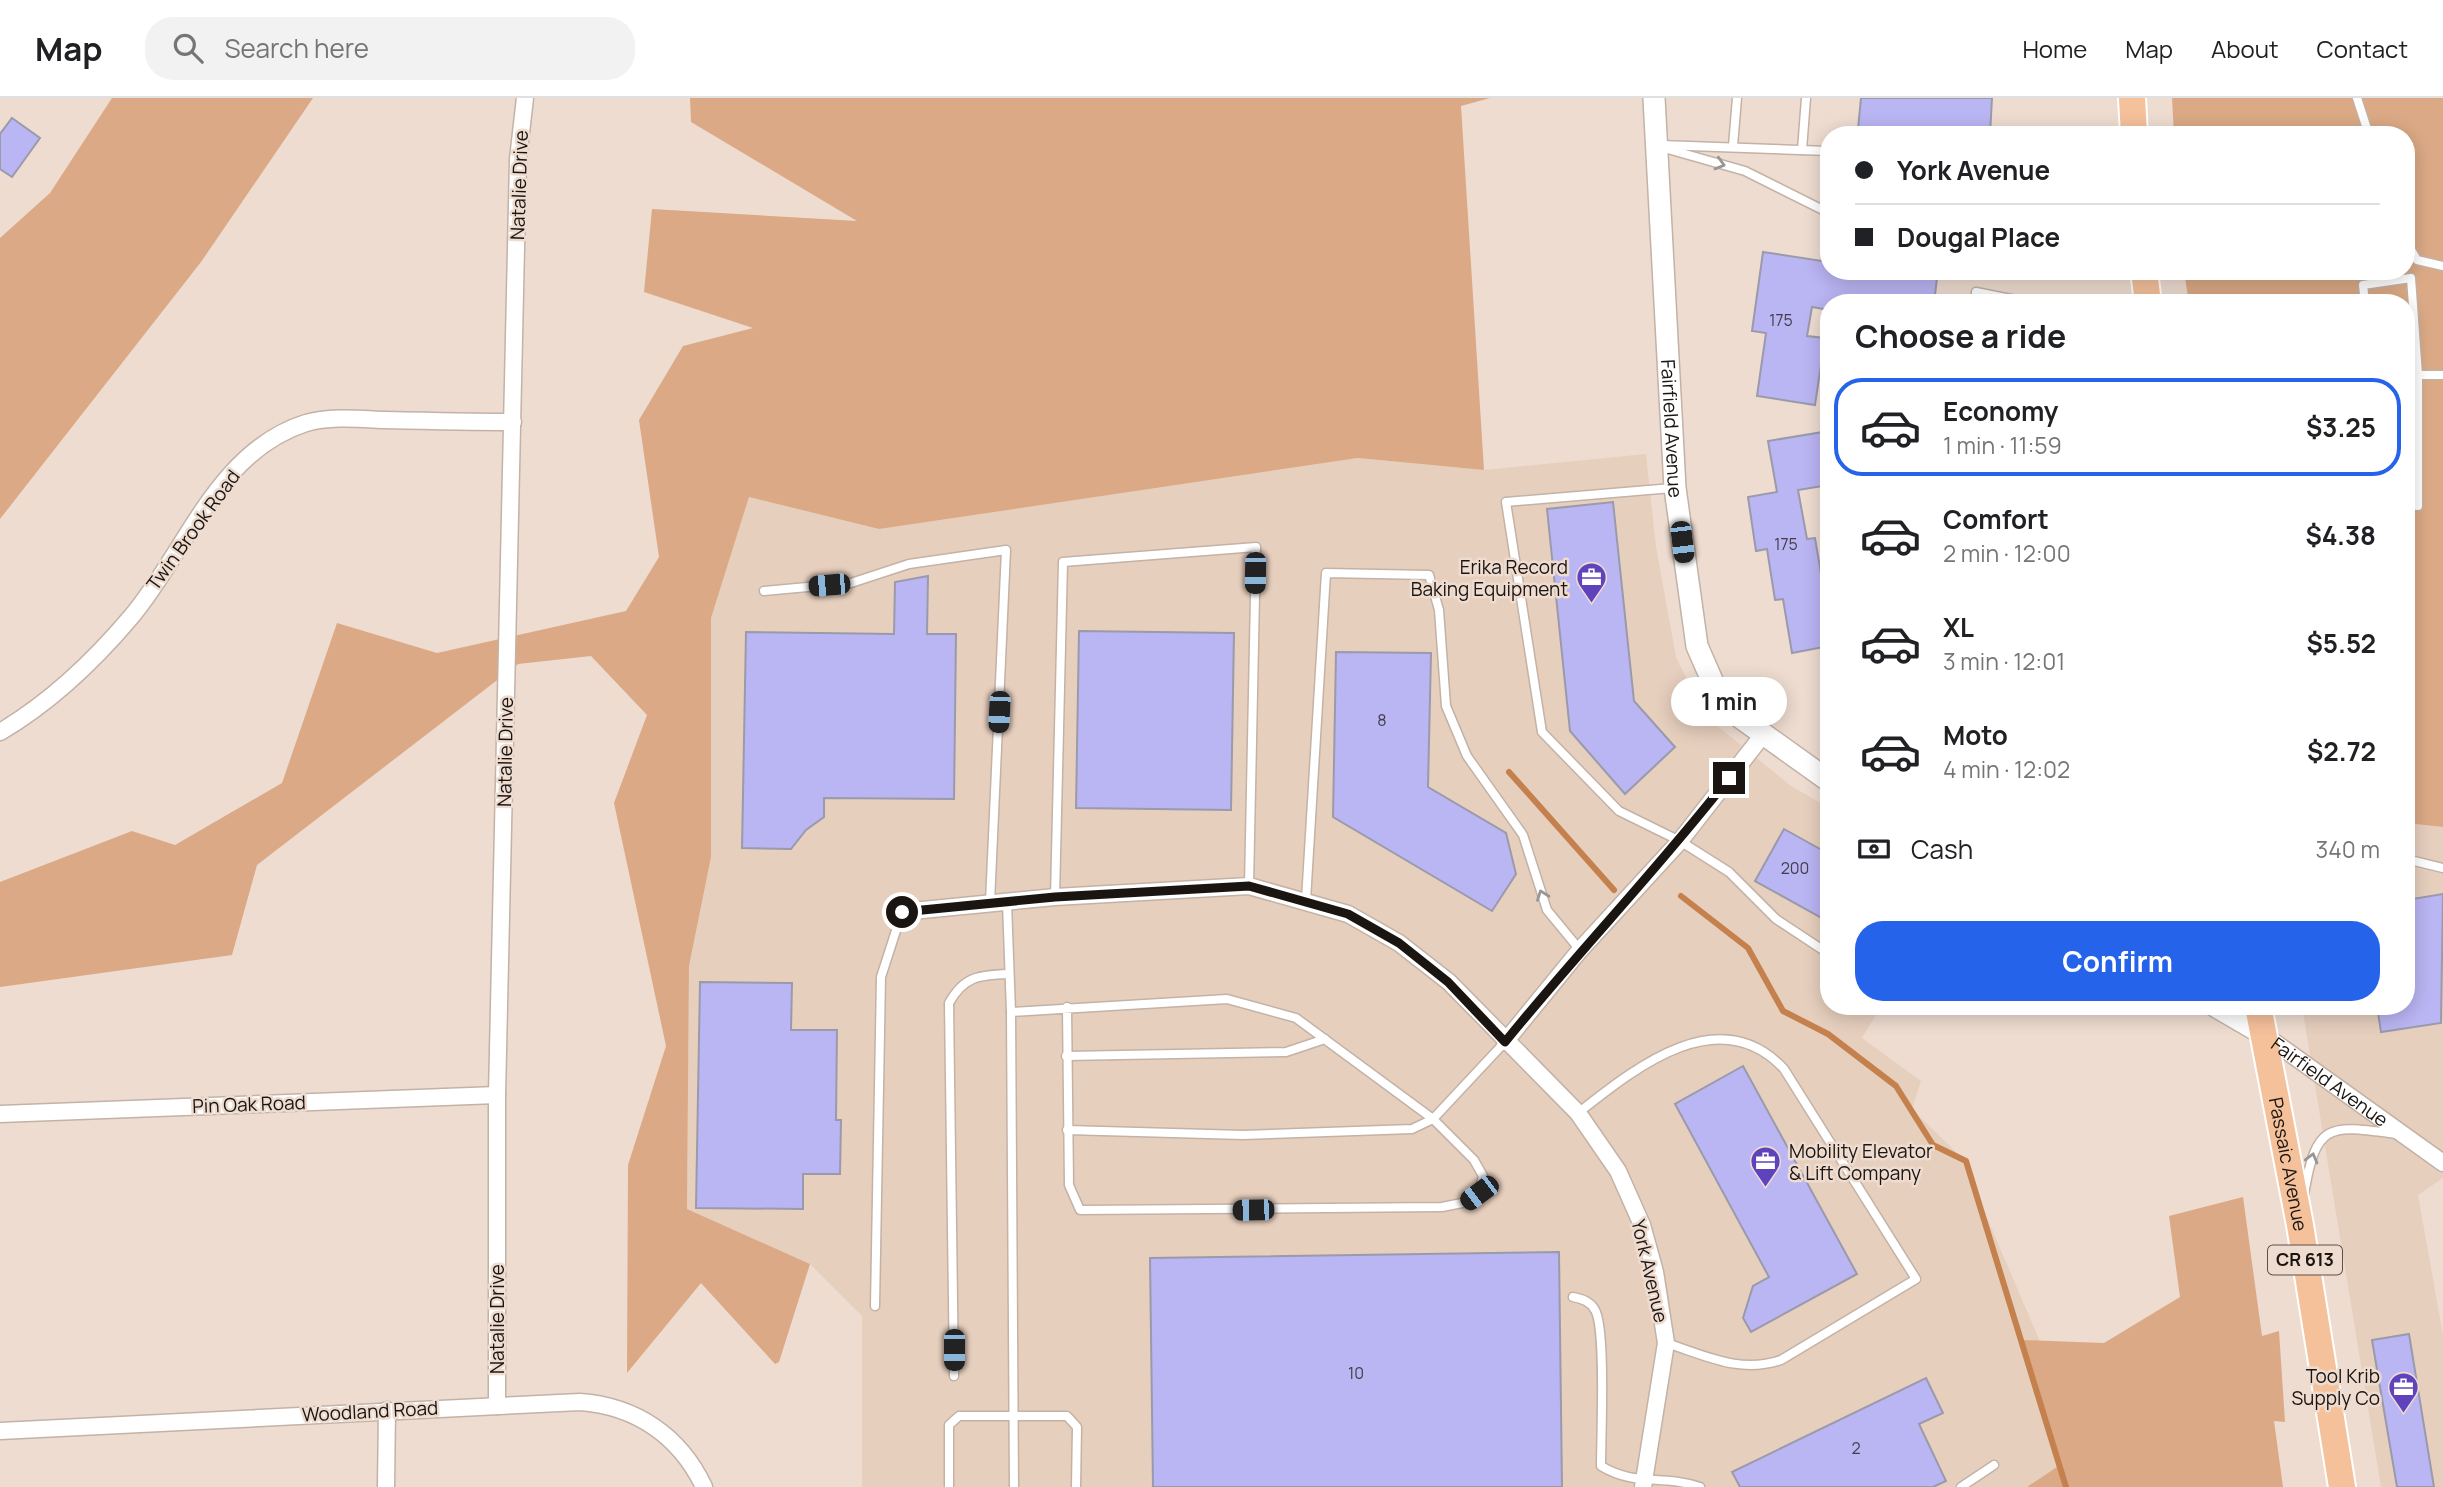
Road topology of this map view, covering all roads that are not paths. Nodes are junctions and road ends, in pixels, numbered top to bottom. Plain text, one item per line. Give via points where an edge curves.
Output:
1 (525, 98) edge
2 (1654, 98) edge
3 (1737, 98) edge
4 (1806, 98) edge
5 (2132, 98) edge
6 (2357, 98) edge
7 (2134, 126) edge
8 (2366, 126) edge
9 (1654, 145) junction
10 (1733, 146) junction
11 (1802, 150) junction
12 (1820, 151) edge
13 (1820, 208) edge
14 (2415, 257) edge
15 (2443, 266) edge
16 (2397, 280) edge
17 (2364, 294) edge
18 (2415, 333) edge
19 (2418, 375) junction
20 (2443, 375) edge
21 (513, 422) junction
22 (1675, 488) junction
23 (2415, 506) edge
24 (764, 591) dead end
25 (0, 732) edge
26 (1762, 736) junction
27 (1820, 775) edge
28 (1680, 841) junction
29 (2415, 861) edge
30 (2443, 868) edge
31 (1249, 886) junction
32 (1055, 897) junction
33 (1306, 900) junction
34 (990, 902) junction
35 (1007, 903) junction
36 (902, 912) joint
37 (1820, 948) edge
38 (1580, 950) junction
39 (1008, 974) junction
40 (1067, 1007) junction
41 (1012, 1012) junction
42 (2230, 1015) edge
43 (2260, 1015) edge
44 (2263, 1034) junction
45 (1325, 1039) junction
46 (1505, 1042) junction
47 (1066, 1056) junction
48 (497, 1095) junction
49 (1578, 1113) junction
50 (0, 1114) edge
51 (1433, 1119) junction
52 (1068, 1130) junction
53 (2405, 1135) junction
54 (2443, 1163) edge
55 (2300, 1225) junction
56 (1573, 1297) dead end
57 (875, 1306) dead end
58 (1667, 1343) junction
59 (954, 1376) dead end
60 (496, 1406) junction
61 (387, 1410) junction
62 (1014, 1415) junction
63 (0, 1431) edge
64 (1994, 1465) dead end
65 (1643, 1485) edge
66 (386, 1487) edge
67 (704, 1487) edge
68 (949, 1487) edge
69 (1014, 1487) edge
70 (1076, 1487) edge
71 (1700, 1487) edge
72 (1961, 1487) edge
73 (2342, 1487) edge

1 - 21 street, Natalie Drive via 518,159
2 - 9 street, Fairfield Avenue
3 - 10 lane
4 - 11 lane
5 - 7 main road
6 - 8 lane
9 - 10 lane
9 -> 13 lane via 1745,171
9 - 22 street, Fairfield Avenue
10 - 11 lane
11 - 12 lane
14 - 15 lane
16 - 17 lane via 2363,285
18 - 19 lane
19 - 20 lane
19 - 23 lane
21 - 25 street, Twin Brook Road via 349,419 308,423 278,436 247,457 216,492 131,617 62,691
21 - 48 street, Natalie Drive
22 - 26 street, Fairfield Avenue via 1697,646 1714,685 1734,713
22 - 28 lane via 1506,502 1542,732 1619,811
24 - 34 lane via 850,583 909,564 1006,550
26 - 27 street, Fairfield Avenue
26 - 28 street
28 - 37 lane via 1729,872 1776,919
28 - 38 street
29 - 30 lane
31 - 32 street, York Avenue
31 - 32 lane via 1256,547 1063,562
31 - 33 street, York Avenue
32 - 35 street, York Avenue
38 -> 33 lane via 1547,910 1523,835 1467,756 1446,706 1439,610 1429,575 1326,573
33 - 46 street, York Avenue via 1348,914 1399,943 1448,982
34 - 35 street, York Avenue
34 - 36 street, York Avenue
35 - 39 lane
36 - 57 lane via 881,977
38 - 46 street
39 - 41 lane
39 - 59 lane via 969,978 949,1003
40 - 41 lane
40 - 45 lane via 1227,999 1296,1018
40 - 47 lane
41 - 62 lane
42 - 44 street, Fairfield Avenue
43 - 44 main road, Passaic Avenue / CR 613
44 - 53 street, Fairfield Avenue
44 - 55 main road, Passaic Avenue / CR 613
45 - 47 lane via 1286,1052
45 - 51 lane
46 - 49 street, York Avenue
46 - 51 lane
47 - 52 lane
48 - 50 street, Pin Oak Road
48 - 60 street, Natalie Drive
49 - 58 street, York Avenue via 1618,1171 1642,1225
49 - 58 lane via 1660,1054 1723,1041 1757,1046 1784,1069 1916,1279 1781,1360 1760,1367 1740,1366
51 - 52 lane via 1412,1129 1243,1135
51 - 52 lane via 1474,1160 1483,1176 1479,1193 1467,1202 1442,1208 1092,1213 1080,1210 1069,1185
53 - 54 street, Fairfield Avenue
55 -> 53 lane via 2314,1147 2322,1140 2350,1128
55 - 73 main road, Passaic Avenue / CR 613
56 - 65 lane via 1586,1300 1596,1311 1601,1351 1601,1466
58 - 65 street, York Avenue
60 - 61 street, Woodland Road
60 - 67 street, Woodland Road via 580,1402 622,1409 671,1439
61 - 63 street, Woodland Road
61 - 66 street
62 - 68 lane via 959,1416 949,1425
62 - 69 lane
62 - 70 lane via 1074,1420
64 - 72 lane
65 - 71 lane via 1677,1480

